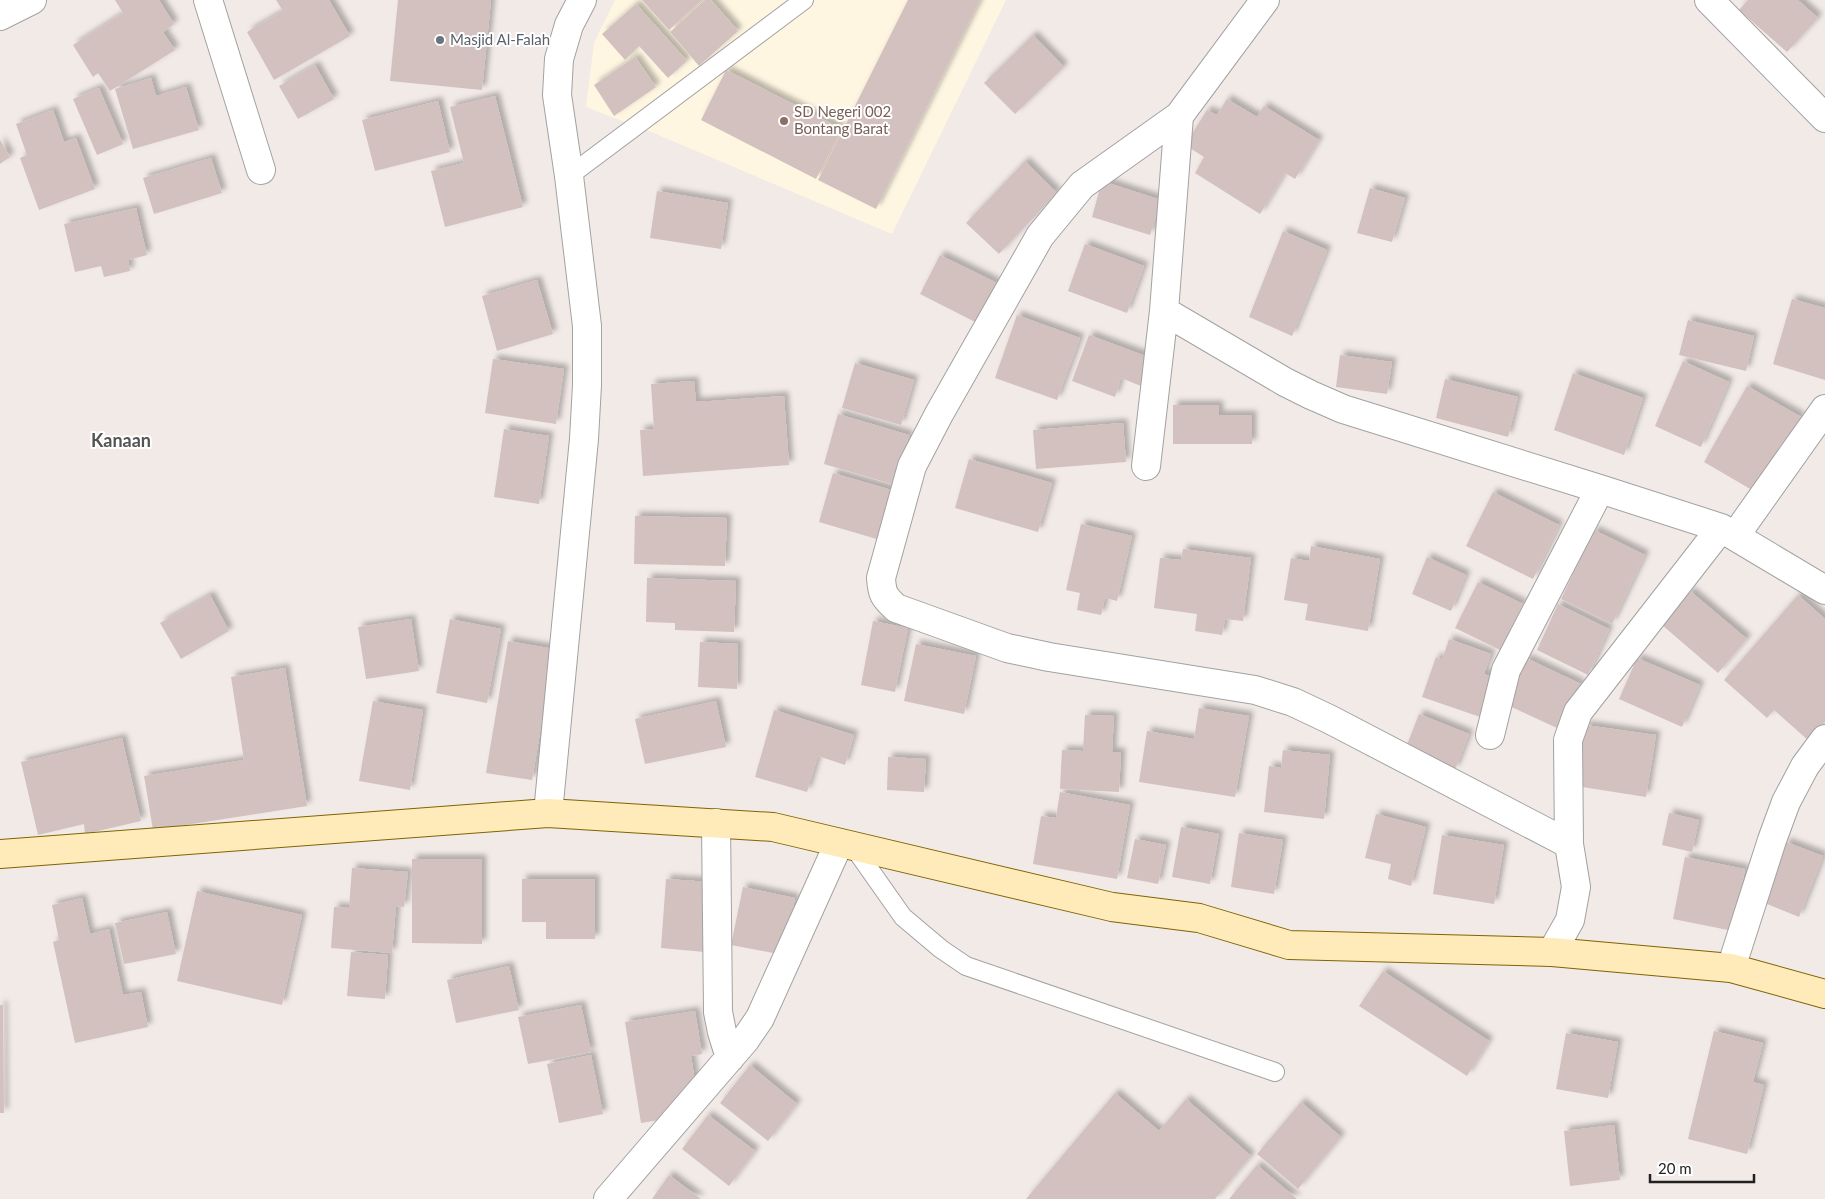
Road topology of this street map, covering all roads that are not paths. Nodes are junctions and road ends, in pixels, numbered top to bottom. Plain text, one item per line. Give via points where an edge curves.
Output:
1 (32, 0) edge
2 (208, 0) edge
3 (582, 0) edge
4 (804, 0) edge
5 (1265, 0) edge
6 (1709, 0) edge
7 (0, 16) edge
8 (1179, 116) junction
9 (1825, 118) edge
10 (261, 170) dead end
11 (569, 176) junction
12 (1164, 311) junction
13 (1825, 409) edge
14 (1146, 466) dead end
15 (1600, 489) junction
16 (1728, 532) junction
17 (1825, 590) edge
18 (1490, 735) dead end
19 (1825, 739) edge
20 (548, 813) junction
21 (716, 823) junction
22 (1569, 844) junction
23 (846, 845) junction
24 (0, 854) edge
25 (1552, 952) junction
26 (1731, 968) junction
27 (1825, 994) edge
28 (730, 1058) junction
29 (1275, 1072) dead end
30 (608, 1199) edge

1 - 7 street
2 - 10 street
3 - 11 street via 569,25 557,86
4 - 11 lane
5 - 8 street
6 - 9 street
8 - 12 street
8 - 22 street via 1082,185 1040,236 912,466 881,578 885,599 896,608 1006,648 1254,690 1293,702
11 - 20 street via 587,326 587,385
12 - 14 street
12 - 15 street via 1285,382 1335,406
13 - 16 street
15 - 16 street
15 - 18 street via 1506,670
16 - 17 street
16 - 22 street via 1578,712 1568,740
19 - 26 street via 1786,802
20 - 21 street
20 - 24 street
21 - 23 street via 773,827
21 - 28 street via 718,1012
22 - 25 street via 1576,887 1570,920
23 - 25 street via 1112,907 1198,918 1289,945
23 - 28 street via 760,1018
23 - 29 lane via 903,917 966,966
25 - 26 street
26 - 27 street
28 - 30 street

